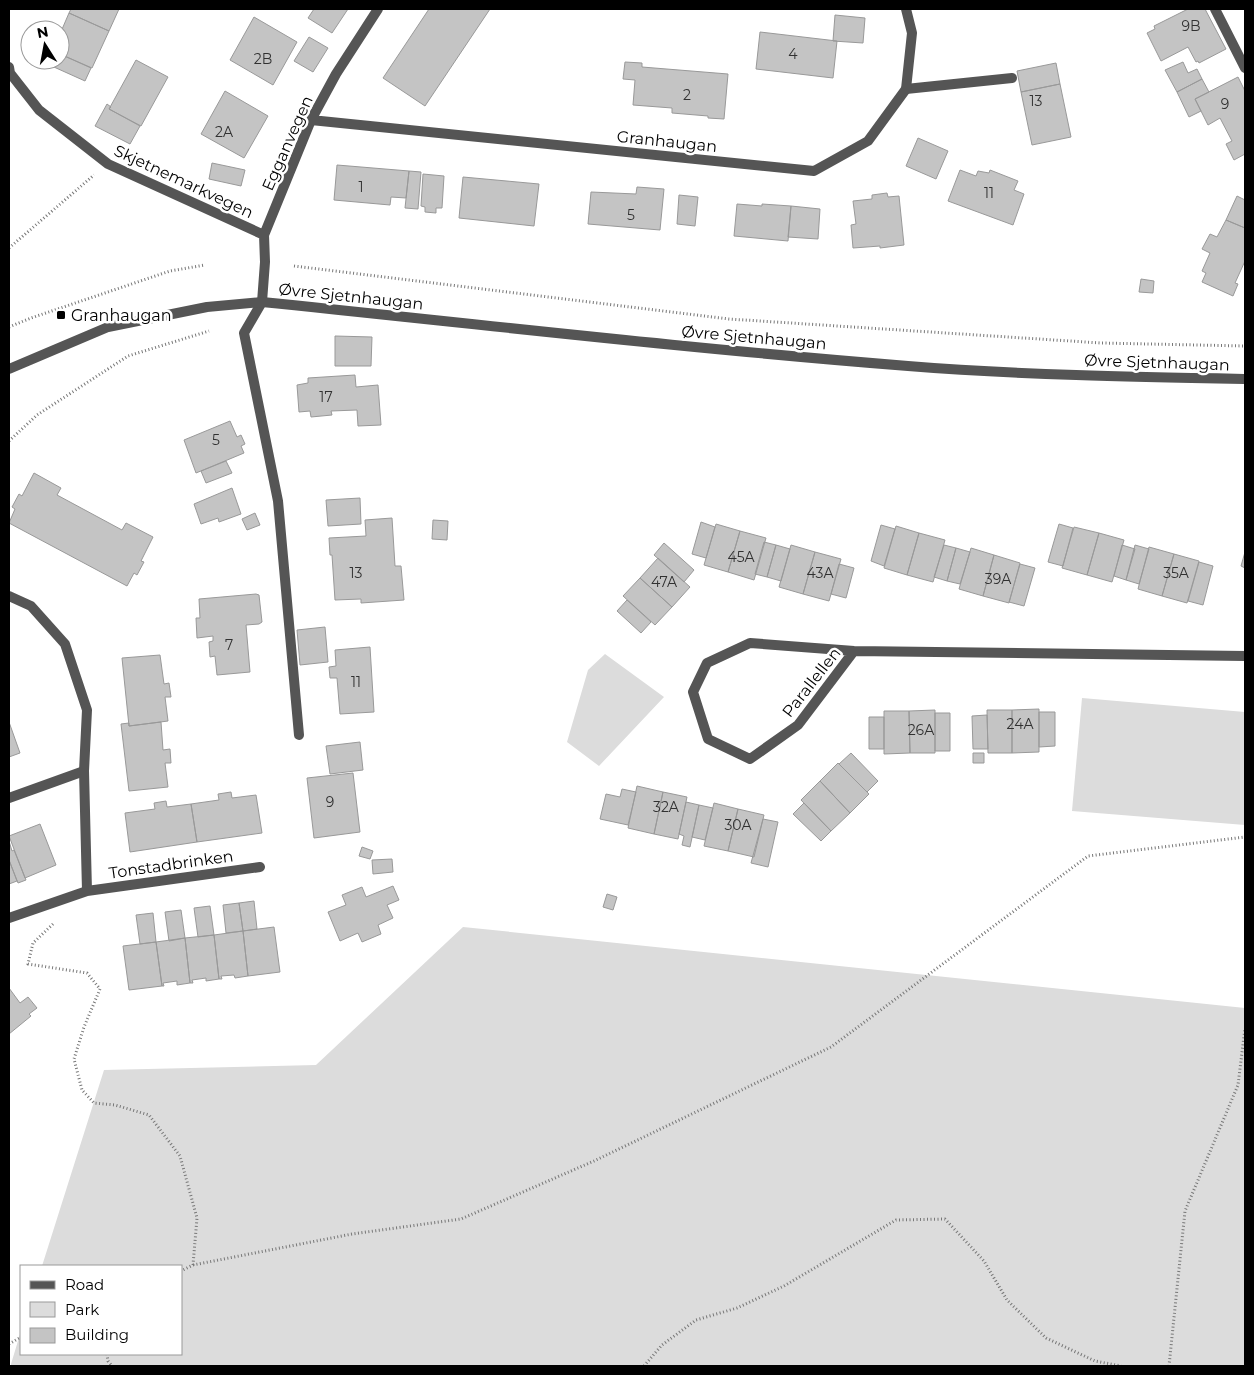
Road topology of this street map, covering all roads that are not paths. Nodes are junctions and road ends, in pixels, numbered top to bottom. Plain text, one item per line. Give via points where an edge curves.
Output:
1 (378, 9) edge
2 (906, 9) edge
3 (1215, 9) edge
4 (9, 67) edge
5 (1245, 68) edge
6 (1012, 78) dead end
7 (906, 89) junction
8 (311, 120) junction
9 (264, 235) junction
10 (262, 302) junction
11 (9, 369) edge
12 (1245, 379) edge
13 (9, 596) edge
14 (854, 651) junction
15 (1245, 656) edge
16 (298, 735) dead end
17 (84, 771) junction
18 (9, 798) edge
19 (260, 867) dead end
20 (87, 891) junction
21 (9, 918) edge

1 - 8 street, Egganvegen
2 - 7 street via 912,33
3 - 5 street
4 - 9 street, Skjetnemarkvegen via 10,73 39,110 108,164
6 - 7 street
7 - 8 street, Granhaugan via 868,141 814,171
8 - 9 street, Egganvegen
9 - 10 street, Egganvegen
10 - 11 street, Øvre Sjetnhaugan via 207,307 108,327
10 - 12 street, Øvre Sjetnhaugan via 720,350 910,366 1098,376
10 - 16 street, Øvre Sjetnhaugan via 244,333 278,501
13 - 17 street, Tonstadbrinken via 31,606 65,644 87,710
14 - 14 street, Parallellen via 750,643 707,662 693,692 708,739 750,759 798,726
14 - 15 street, Parallellen
17 - 18 street
17 - 20 street, Tonstadbrinken
19 - 20 street, Tonstadbrinken
20 - 21 street, Tonstadbrinken

